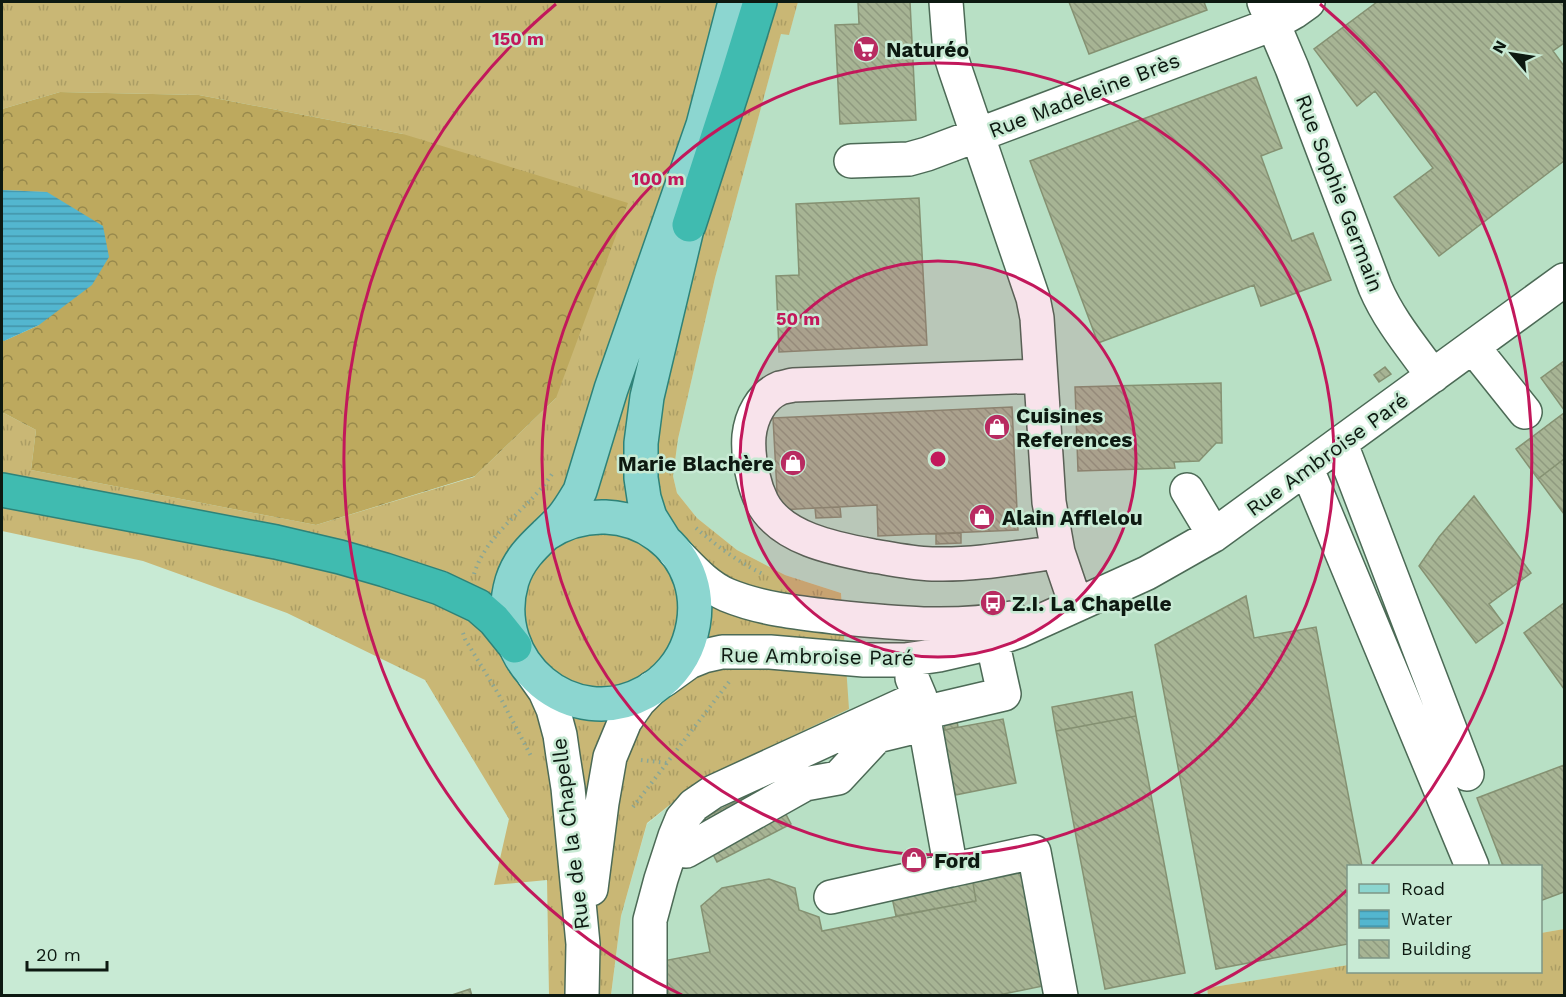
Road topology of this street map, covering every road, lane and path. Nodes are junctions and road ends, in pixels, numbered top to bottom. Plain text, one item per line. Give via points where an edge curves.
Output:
1 (735, 2) edge
2 (759, 2) edge
3 (946, 2) edge
4 (1308, 2) edge
5 (1268, 13) edge
6 (703, 125) junction
7 (977, 136) junction
8 (852, 161) dead end
9 (689, 225) junction
10 (1564, 280) edge
11 (1473, 347) junction
12 (1040, 376) junction
13 (1433, 376) junction
14 (1525, 412) dead end
15 (1341, 444) junction
16 (1307, 469) junction
17 (2, 490) edge
18 (1187, 490) dead end
19 (546, 534) junction
20 (1214, 536) junction
21 (669, 546) junction
22 (1058, 552) junction
23 (1076, 605) junction
24 (992, 640) junction
25 (515, 646) junction
26 (737, 651) junction
27 (905, 660) junction
28 (533, 674) junction
29 (658, 684) junction
30 (923, 711) junction
31 (1467, 774) dead end
32 (627, 815) dead end
33 (1471, 865) edge
34 (951, 870) junction
35 (831, 897) dead end
36 (583, 944) junction
37 (582, 996) edge
38 (650, 996) edge
39 (1061, 996) edge

1 - 6 main road
2 - 9 highway
3 - 7 street via 950,52
4 - 5 street, Rue Madeleine Brès via 1294,12
5 - 7 street, Rue Madeleine Brès
5 - 13 street, Rue Sophie Germain via 1378,295
6 - 9 main road
6 - 19 main road via 611,388 580,491
7 - 8 street, Rue Madeleine Brès via 909,159
7 - 12 street via 1033,298
9 - 21 main road via 647,397 641,443 644,498 650,517
10 - 11 street, Rue Ambroise Paré
11 - 13 street, Rue Ambroise Paré
11 - 14 street
12 - 22 street via 1049,502
12 - 22 street via 779,388 759,406 752,420 750,465 762,502 786,528 844,550 935,564
13 - 15 street, Rue Ambroise Paré
15 - 16 street, Rue Ambroise Paré
15 - 31 street
16 - 20 street, Rue Ambroise Paré
16 - 33 street
17 - 25 highway via 339,556 440,588 478,606
18 - 20 street
19 - 21 main road via 577,519 614,517 641,525
19 - 25 main road via 530,549 513,579 507,612
20 - 23 street, Rue Ambroise Paré via 1148,573
21 - 23 street, Rue Ambroise Paré via 711,586 727,595 796,612 962,625
21 - 29 main road via 693,589 695,617 682,658
22 - 23 street
23 - 24 street, Rue Ambroise Paré
24 - 27 street, Rue Ambroise Paré via 939,656
24 - 30 street via 1004,694
25 - 28 main road
26 - 27 street, Rue Ambroise Paré
26 - 29 street, Rue Ambroise Paré via 689,662
26 - 32 path via 736,670 728,684
27 - 30 street
28 - 29 main road via 560,694 598,704 620,702
28 - 36 street, Rue de la Chapelle via 553,709 560,735
29 - 36 street, Rue de la Chapelle via 625,721 610,757
30 - 34 street
30 - 38 street via 713,792 694,805 682,819 672,845 650,920
34 - 35 street
34 - 39 street via 1034,852
36 - 37 street

